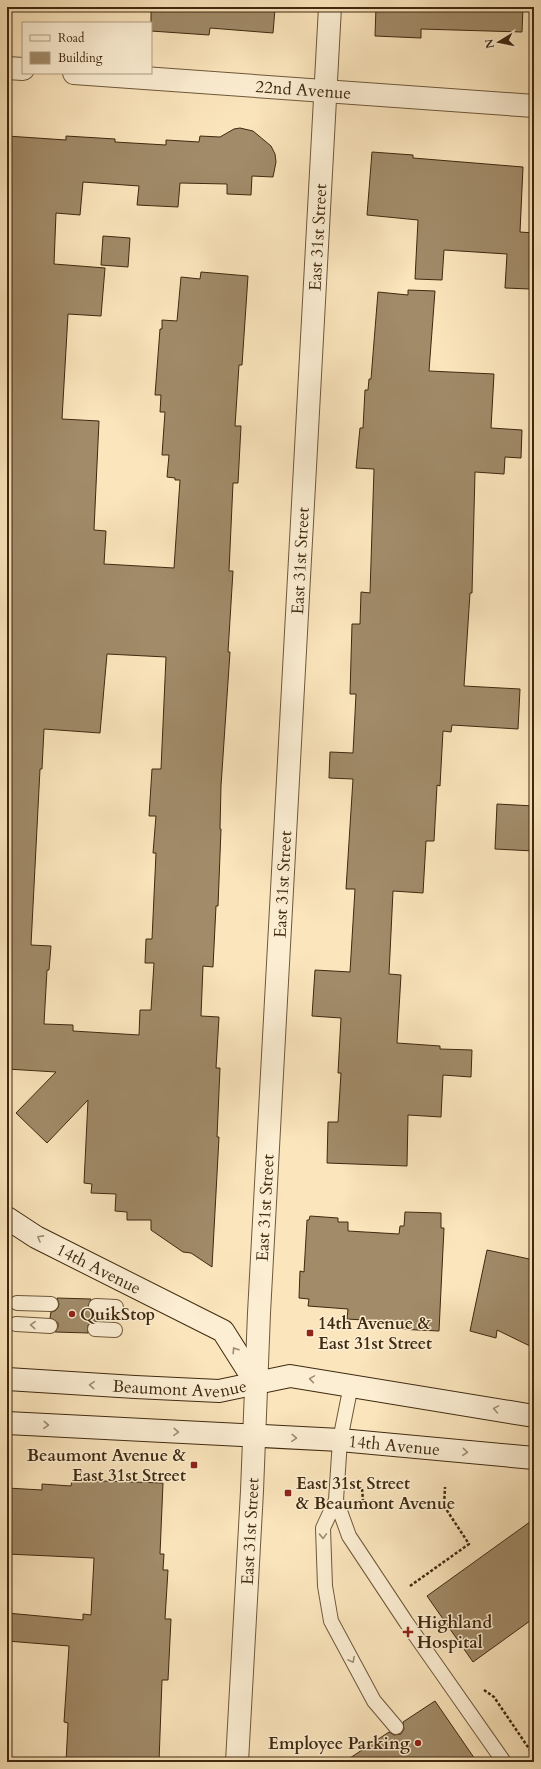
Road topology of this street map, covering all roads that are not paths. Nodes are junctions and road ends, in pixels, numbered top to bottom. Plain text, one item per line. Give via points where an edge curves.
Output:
1 (330, 7) edge
2 (7, 68) edge
3 (22, 69) edge
4 (88, 74) edge
5 (325, 91) junction
6 (534, 106) edge
7 (7, 1218) edge
8 (17, 1302) dead end
9 (51, 1304) dead end
10 (96, 1306) dead end
11 (116, 1307) dead end
12 (16, 1324) dead end
13 (50, 1326) dead end
14 (95, 1329) dead end
15 (115, 1330) dead end
16 (7, 1379) edge
17 (256, 1383) junction
18 (351, 1385) junction
19 (534, 1416) edge
20 (7, 1423) edge
21 (255, 1436) junction
22 (340, 1440) junction
23 (534, 1458) edge
24 (336, 1500) junction
25 (396, 1727) dead end
26 (237, 1762) edge
27 (504, 1762) edge

1 - 5 street, East 31st Street
2 - 3 street
4 - 5 street, 22nd Avenue
5 - 6 street, 22nd Avenue
5 - 17 street, East 31st Street
17 -> 7 street, 14th Avenue via 223,1332 36,1237
8 - 9 lane
10 - 11 lane
13 -> 12 lane
14 - 15 lane
17 -> 16 street, Beaumont Avenue via 219,1391
18 -> 17 street, Beaumont Avenue via 290,1376
17 - 21 street, East 31st Street
19 -> 18 street
18 - 22 lane
20 -> 21 street
21 -> 22 street, 14th Avenue
21 - 26 street, East 31st Street
22 -> 23 street, 14th Avenue
22 - 24 lane
24 -> 25 lane via 322,1528 325,1586 331,1621 374,1701
24 - 27 lane via 349,1536

